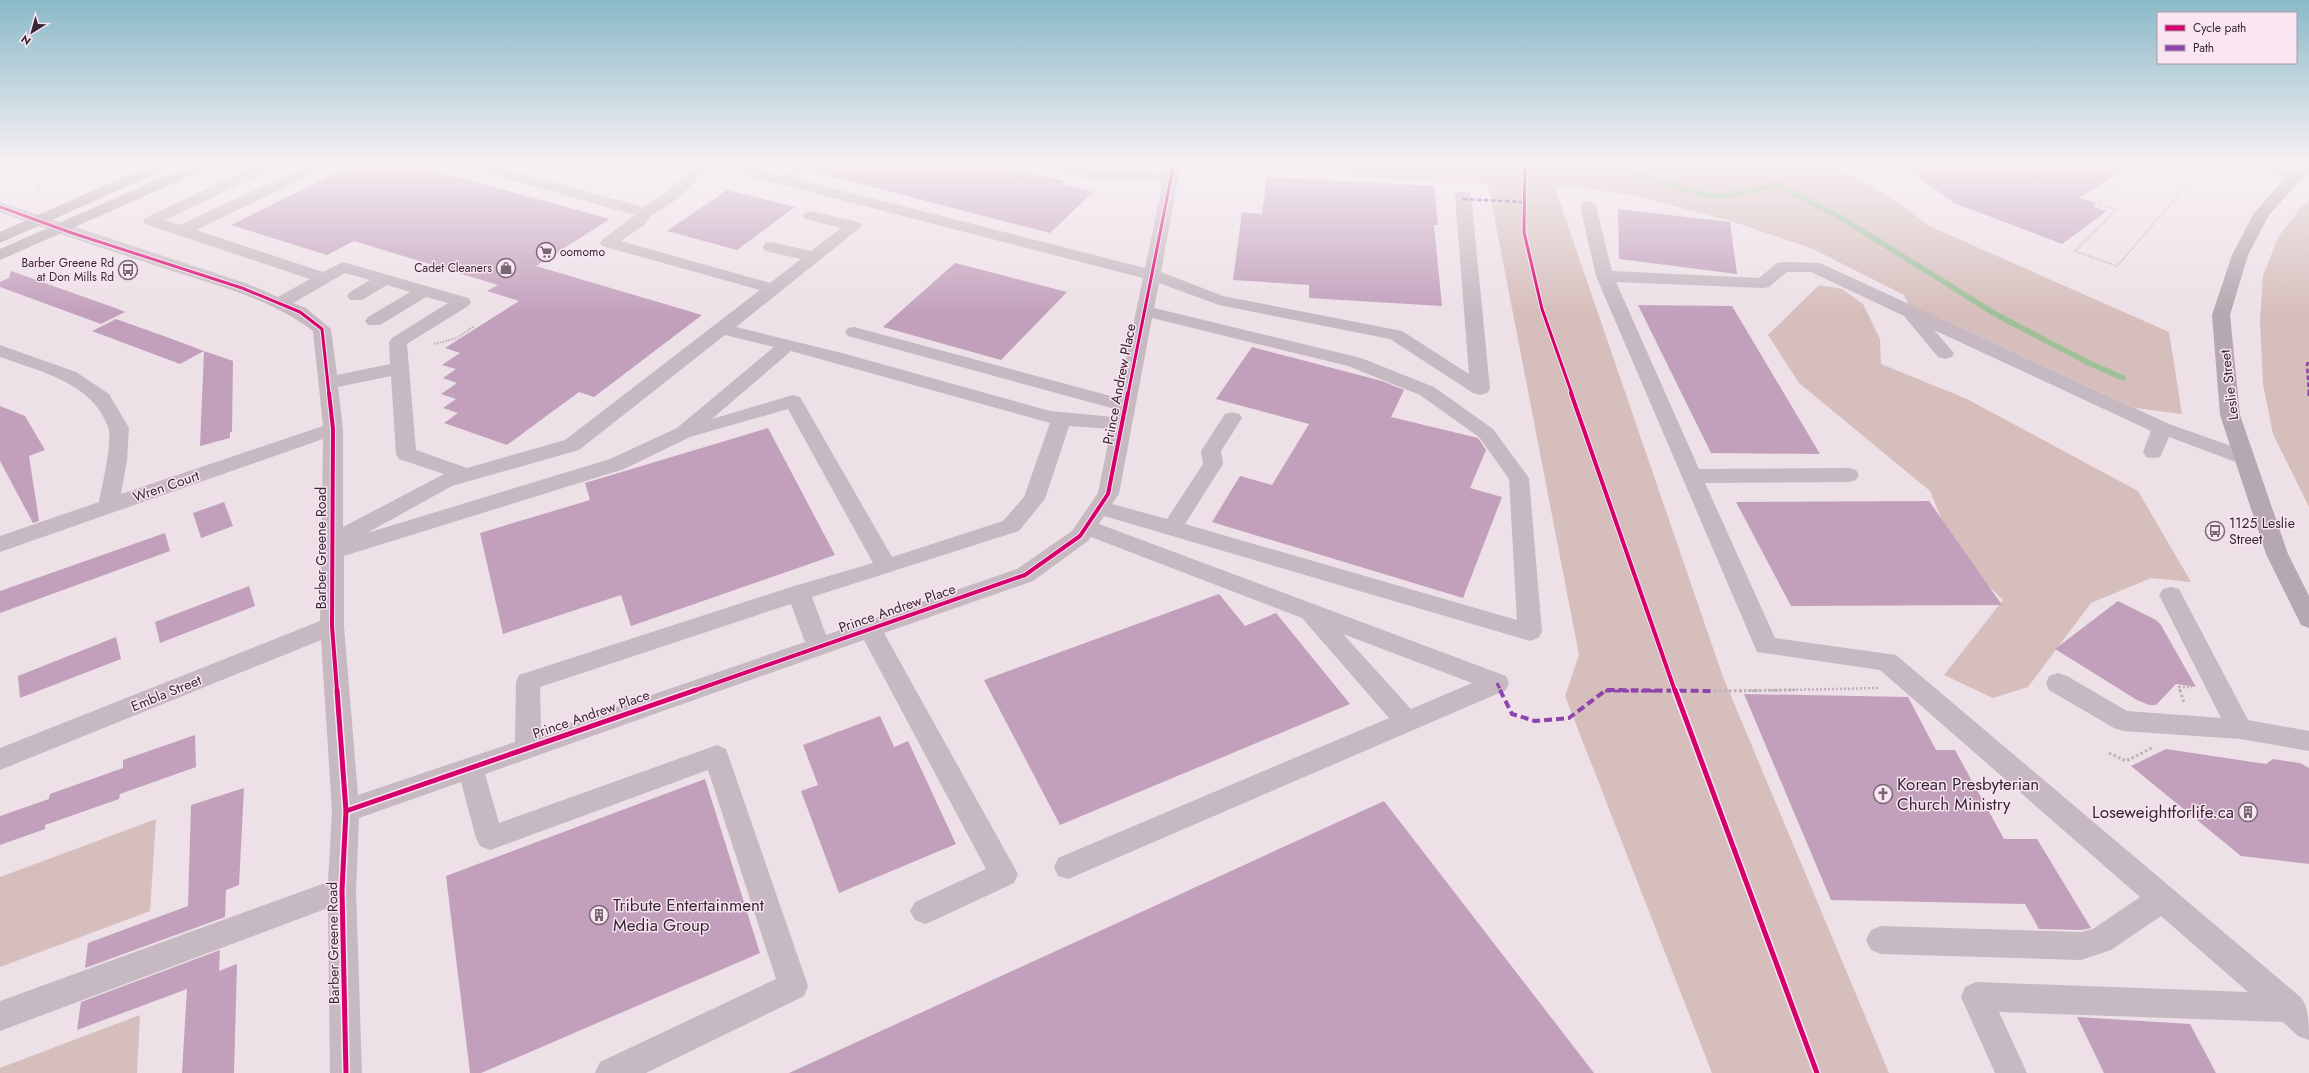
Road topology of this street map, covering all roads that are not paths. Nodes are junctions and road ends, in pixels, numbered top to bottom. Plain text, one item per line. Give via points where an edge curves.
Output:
1 (16, 213) edge
2 (55, 213) edge
3 (95, 213) edge
4 (168, 213) edge
5 (219, 213) edge
6 (645, 213) edge
7 (910, 213) edge
8 (1164, 213) edge
9 (1465, 213) edge
10 (1590, 213) edge
11 (2262, 213) edge
12 (811, 216) dead end
13 (37, 221) junction
14 (59, 229) junction
15 (181, 231) junction
16 (0, 238) edge
17 (771, 247) dead end
18 (0, 255) edge
19 (814, 258) junction
20 (1152, 275) junction
21 (1605, 276) junction
22 (325, 278) junction
23 (385, 279) junction
24 (774, 289) junction
25 (424, 291) junction
26 (356, 296) dead end
27 (278, 304) junction
28 (1908, 310) junction
29 (1144, 311) junction
30 (374, 321) dead end
31 (722, 329) junction
32 (854, 332) dead end
33 (788, 345) junction
34 (1945, 353) dead end
35 (4, 355) edge
36 (400, 368) junction
37 (328, 383) junction
38 (1124, 414) junction
39 (1232, 418) dead end
40 (1061, 419) junction
41 (2162, 428) junction
42 (333, 429) junction
43 (684, 432) junction
44 (2153, 452) dead end
45 (2244, 458) junction
46 (466, 475) junction
47 (1849, 475) dead end
48 (1692, 476) junction
49 (109, 505) junction
50 (1093, 517) junction
51 (1172, 528) junction
52 (0, 544) edge
53 (332, 547) junction
54 (886, 568) junction
55 (799, 593) junction
56 (2171, 595) dead end
57 (1309, 612) junction
58 (2309, 619) edge
59 (332, 626) junction
60 (870, 629) junction
61 (819, 647) junction
62 (2058, 683) dead end
63 (1408, 722) junction
64 (2240, 729) junction
65 (2309, 741) edge
66 (528, 748) junction
67 (0, 759) edge
68 (470, 768) junction
69 (346, 811) junction
70 (1068, 867) dead end
71 (342, 890) junction
72 (2163, 898) junction
73 (925, 911) dead end
74 (1881, 940) dead end
75 (0, 1016) edge
76 (2300, 1016) edge
77 (346, 1073) edge
78 (611, 1073) edge
79 (2011, 1073) edge

1 - 13 street, Barber Greene Road
2 - 13 main road
3 - 14 main road
4 - 15 street via 151,221
5 - 15 street
6 - 24 street via 638,222 608,243
7 - 20 street
8 - 20 street, Prince Andrew Place
9 - 20 street via 1480,389 1396,335 1219,300
10 - 21 street
11 - 45 main road, Leslie Street via 2240,255 2221,315 2230,415
12 - 19 street via 854,226
13 - 14 street, Barber Greene Road
13 - 16 main road
14 - 18 main road
14 - 27 street, Barber Greene Road via 242,288
15 - 22 street
17 - 19 street
19 - 24 street
20 - 29 street, Prince Andrew Place
21 - 28 street via 1763,283 1783,267 1814,267
21 - 48 street
22 - 23 street via 343,267
22 - 27 street
23 - 25 street
23 - 26 street
24 - 31 street
25 - 30 street
25 - 36 street via 462,302 398,342
27 - 37 street, Barber Greene Road via 300,312 322,329
28 - 34 street
28 - 41 street
29 - 38 street, Prince Andrew Place
29 - 51 street via 1354,362 1427,391 1486,433 1519,478 1530,632
31 - 33 street
31 - 46 street via 572,445
32 - 38 street
33 - 40 street
33 - 43 street
35 - 49 street via 69,376 102,398 119,428 117,460
36 - 37 street
36 - 46 street via 406,454
37 - 42 street, Barber Greene Road
38 - 40 street
38 - 50 street, Prince Andrew Place via 1108,494
39 - 51 street via 1210,451 1213,464
40 - 54 street via 1034,499 1011,526
41 - 44 street
41 - 45 street
42 - 49 street, Wren Court
42 - 53 street, Barber Greene Road
43 - 53 street via 617,464
43 - 54 street via 743,417 793,400
45 - 58 main road, Leslie Street via 2277,554
46 - 53 street via 445,481
47 - 48 street
48 - 72 street via 1766,646 1887,662
49 - 52 street, Wren Court
50 - 51 street
50 - 57 street
50 - 60 street, Prince Andrew Place via 1080,536 1025,575
53 - 59 street, Barber Greene Road
54 - 55 street
55 - 61 street
55 - 66 street via 528,682
56 - 64 street
57 - 63 street
57 - 63 street via 1497,683
59 - 67 street, Embla Street
59 - 69 street, Barber Greene Road
60 - 61 street, Prince Andrew Place
60 - 73 street via 1004,874
61 - 66 street, Prince Andrew Place
62 - 64 street via 2123,721
63 - 70 street
64 - 65 street
66 - 68 street, Prince Andrew Place
68 - 69 street, Prince Andrew Place
68 - 78 street via 490,838 716,756 793,986
69 - 71 street, Barber Greene Road
71 - 75 street
71 - 77 street, Barber Greene Road
72 - 74 street via 2102,940 2081,946
72 - 76 street
76 - 79 street via 1976,997

